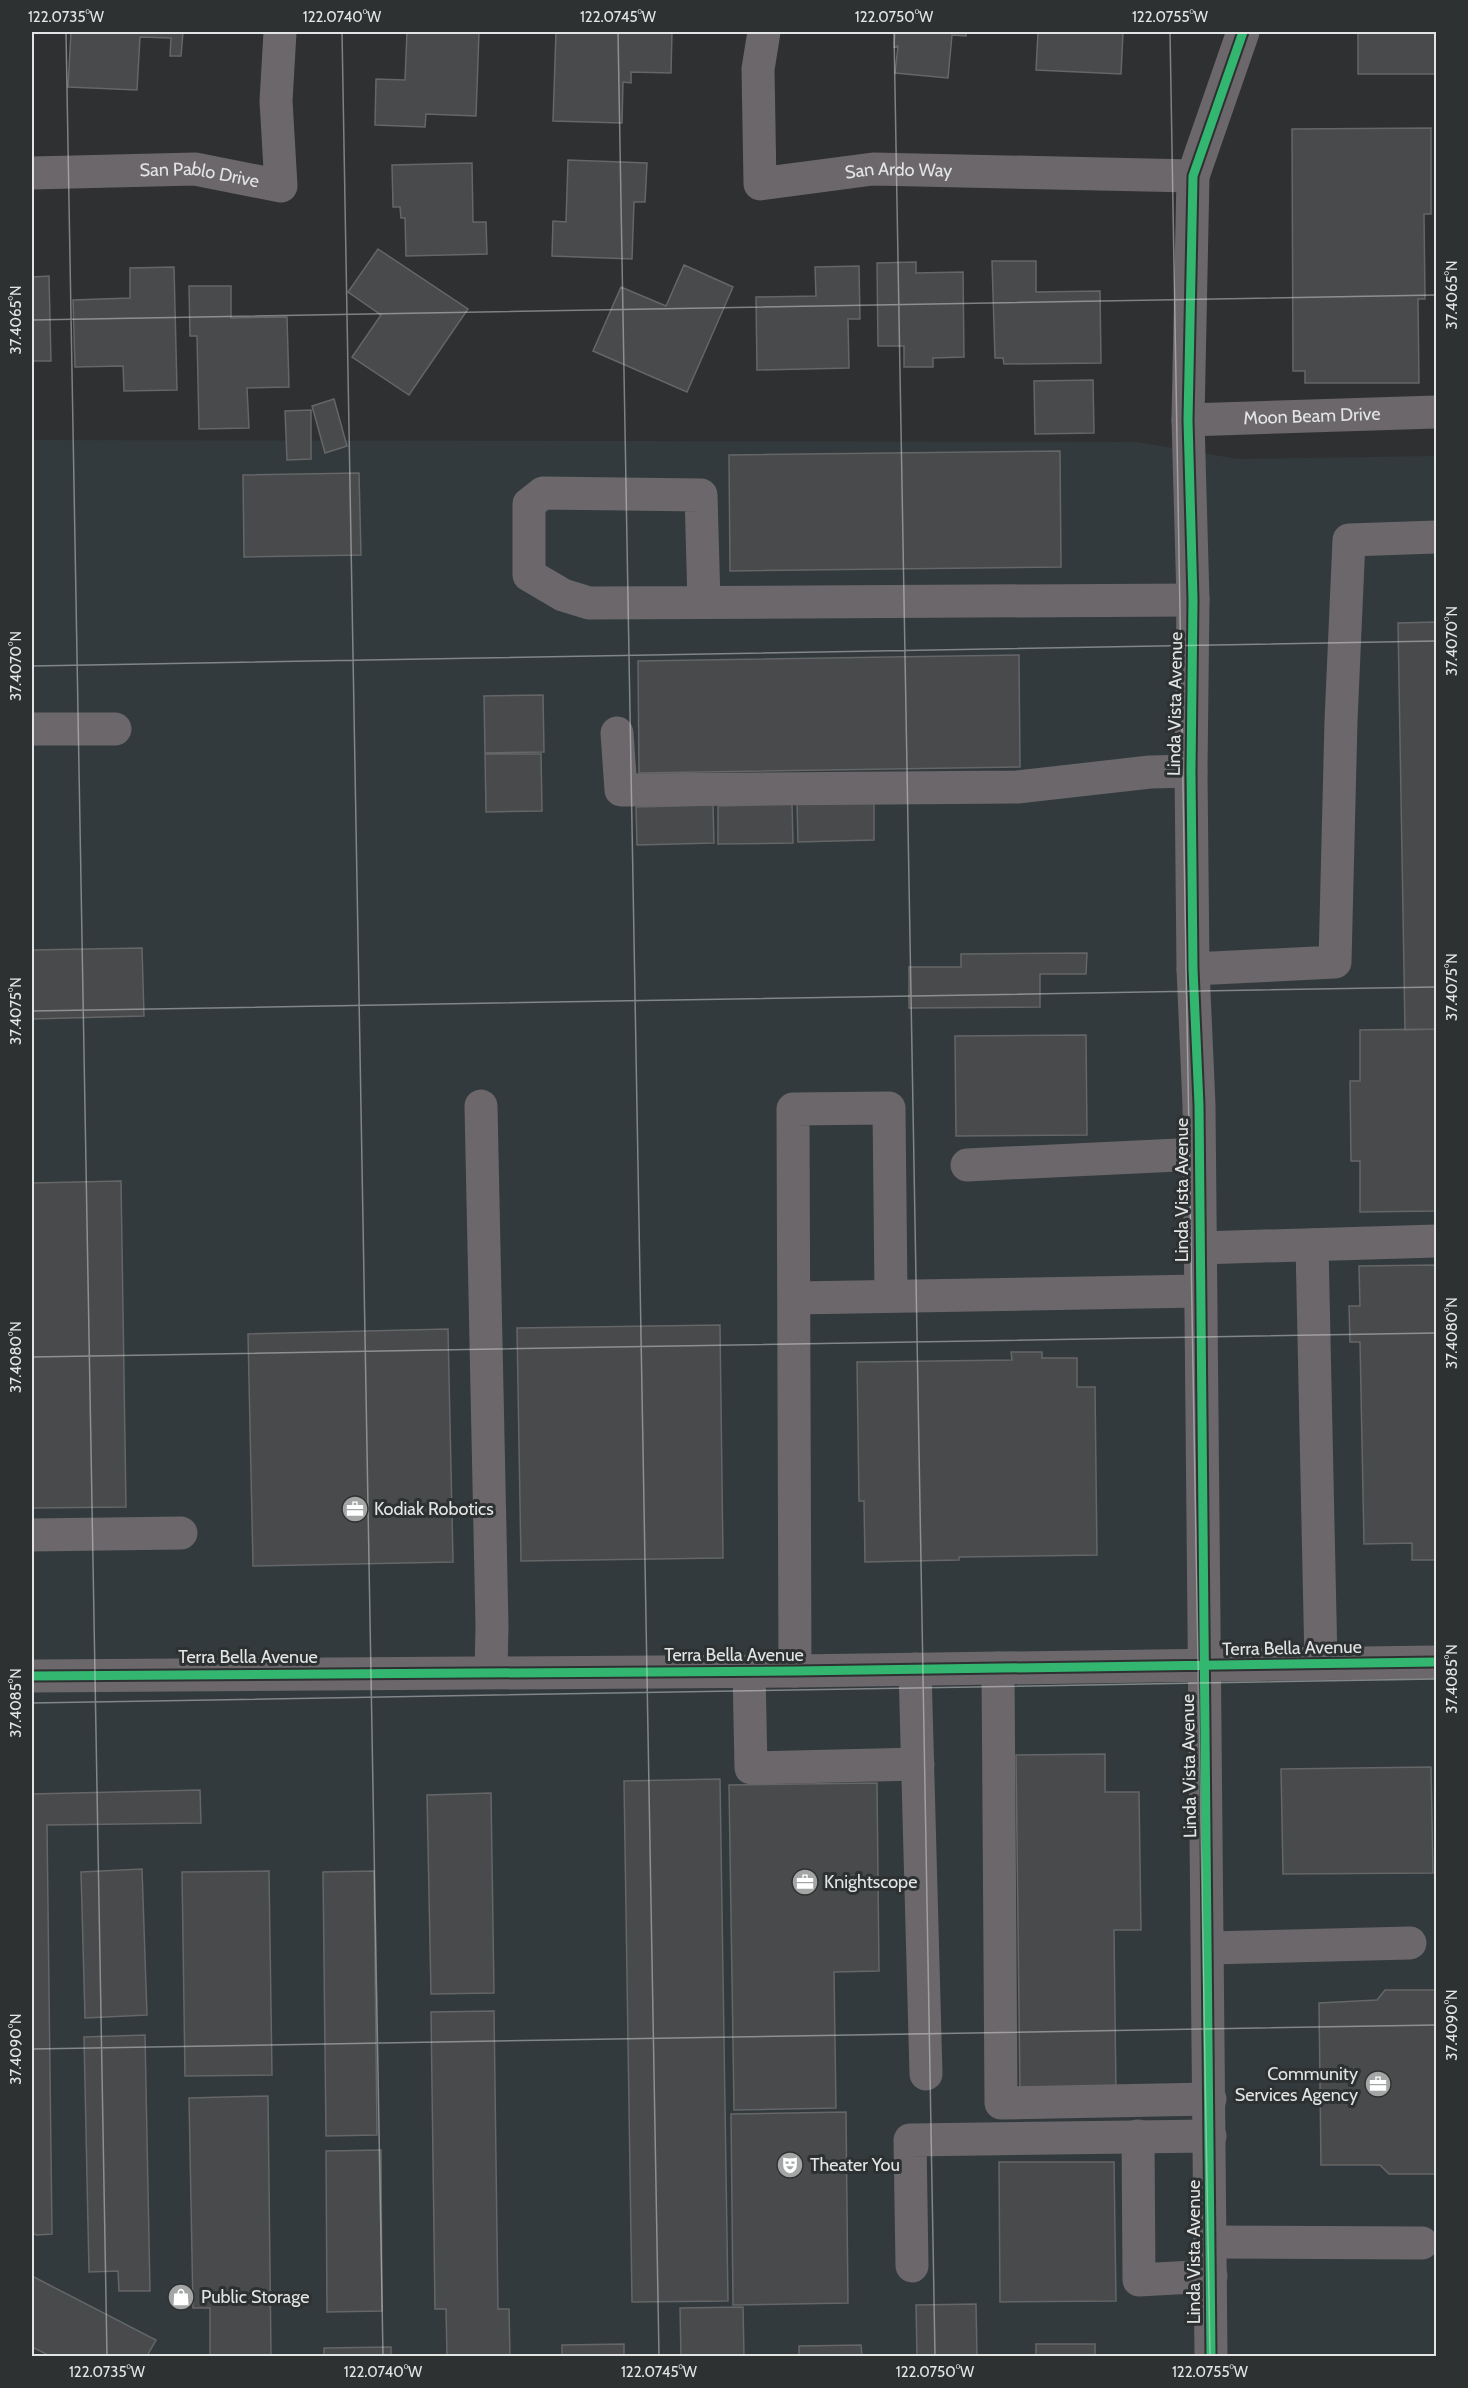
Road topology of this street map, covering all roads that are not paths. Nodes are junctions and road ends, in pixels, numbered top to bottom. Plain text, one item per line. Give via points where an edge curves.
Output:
1 (280, 32) edge
2 (764, 32) edge
3 (1243, 32) edge
4 (32, 173) edge
5 (1193, 176) junction
6 (1436, 411) edge
7 (1188, 420) junction
8 (1437, 537) edge
9 (1193, 600) junction
10 (704, 602) junction
11 (32, 729) edge
12 (115, 729) dead end
13 (617, 733) dead end
14 (1191, 771) junction
15 (1193, 969) junction
16 (481, 1106) dead end
17 (1199, 1154) junction
18 (967, 1165) dead end
19 (1437, 1241) edge
20 (1312, 1245) junction
21 (1199, 1248) junction
22 (1200, 1291) junction
23 (891, 1295) junction
24 (795, 1298) junction
25 (181, 1533) dead end
26 (32, 1535) edge
27 (1437, 1662) edge
28 (1321, 1664) junction
29 (1204, 1665) junction
30 (998, 1668) junction
31 (915, 1669) junction
32 (749, 1671) junction
33 (795, 1671) junction
34 (491, 1672) junction
35 (32, 1676) edge
36 (918, 1764) junction
37 (1410, 1943) dead end
38 (1209, 1948) junction
39 (926, 2074) dead end
40 (1210, 2099) junction
41 (1138, 2136) junction
42 (1210, 2136) junction
43 (1210, 2242) junction
44 (1422, 2243) dead end
45 (912, 2266) dead end
46 (1211, 2276) junction
47 (1211, 2356) edge

1 - 4 street, San Pablo Drive via 276,101 281,186 195,170
2 - 5 street, San Ardo Way via 758,69 760,184 873,169
3 - 5 street, Linda Vista Avenue
5 - 7 street, Linda Vista Avenue
6 - 7 street, Moon Beam Drive
7 - 9 street, Linda Vista Avenue
8 - 15 street via 1349,540 1335,962
9 - 10 street
9 - 14 street, Linda Vista Avenue
10 - 10 street via 589,603 563,595 529,575 529,504 543,493 701,495
11 - 12 street
13 - 14 street via 621,790 1017,787
14 - 15 street, Linda Vista Avenue
15 - 17 street, Linda Vista Avenue
16 - 34 street
17 - 18 street
17 - 21 street, Linda Vista Avenue
19 - 20 street
20 - 21 street
20 - 28 street
21 - 22 street, Linda Vista Avenue
22 - 23 street
22 - 29 street, Linda Vista Avenue
23 - 24 street
23 - 24 street via 889,1108 793,1109
24 - 33 street
25 - 26 street
27 - 28 street, Terra Bella Avenue
28 - 29 street, Terra Bella Avenue
29 - 30 street, Terra Bella Avenue
29 - 38 street, Linda Vista Avenue
30 - 31 street, Terra Bella Avenue
30 - 40 street via 1001,2103
31 - 33 street, Terra Bella Avenue
31 - 36 street
32 - 33 street, Terra Bella Avenue
32 - 34 street, Terra Bella Avenue
32 - 36 street via 751,1768
34 - 35 street, Terra Bella Avenue
36 - 39 street
37 - 38 street
38 - 40 street, Linda Vista Avenue
40 - 42 street, Linda Vista Avenue
41 - 42 street
41 - 45 street via 910,2140
41 - 46 street via 1138,2280
42 - 43 street, Linda Vista Avenue
43 - 44 street
43 - 46 street, Linda Vista Avenue
46 - 47 street, Linda Vista Avenue

